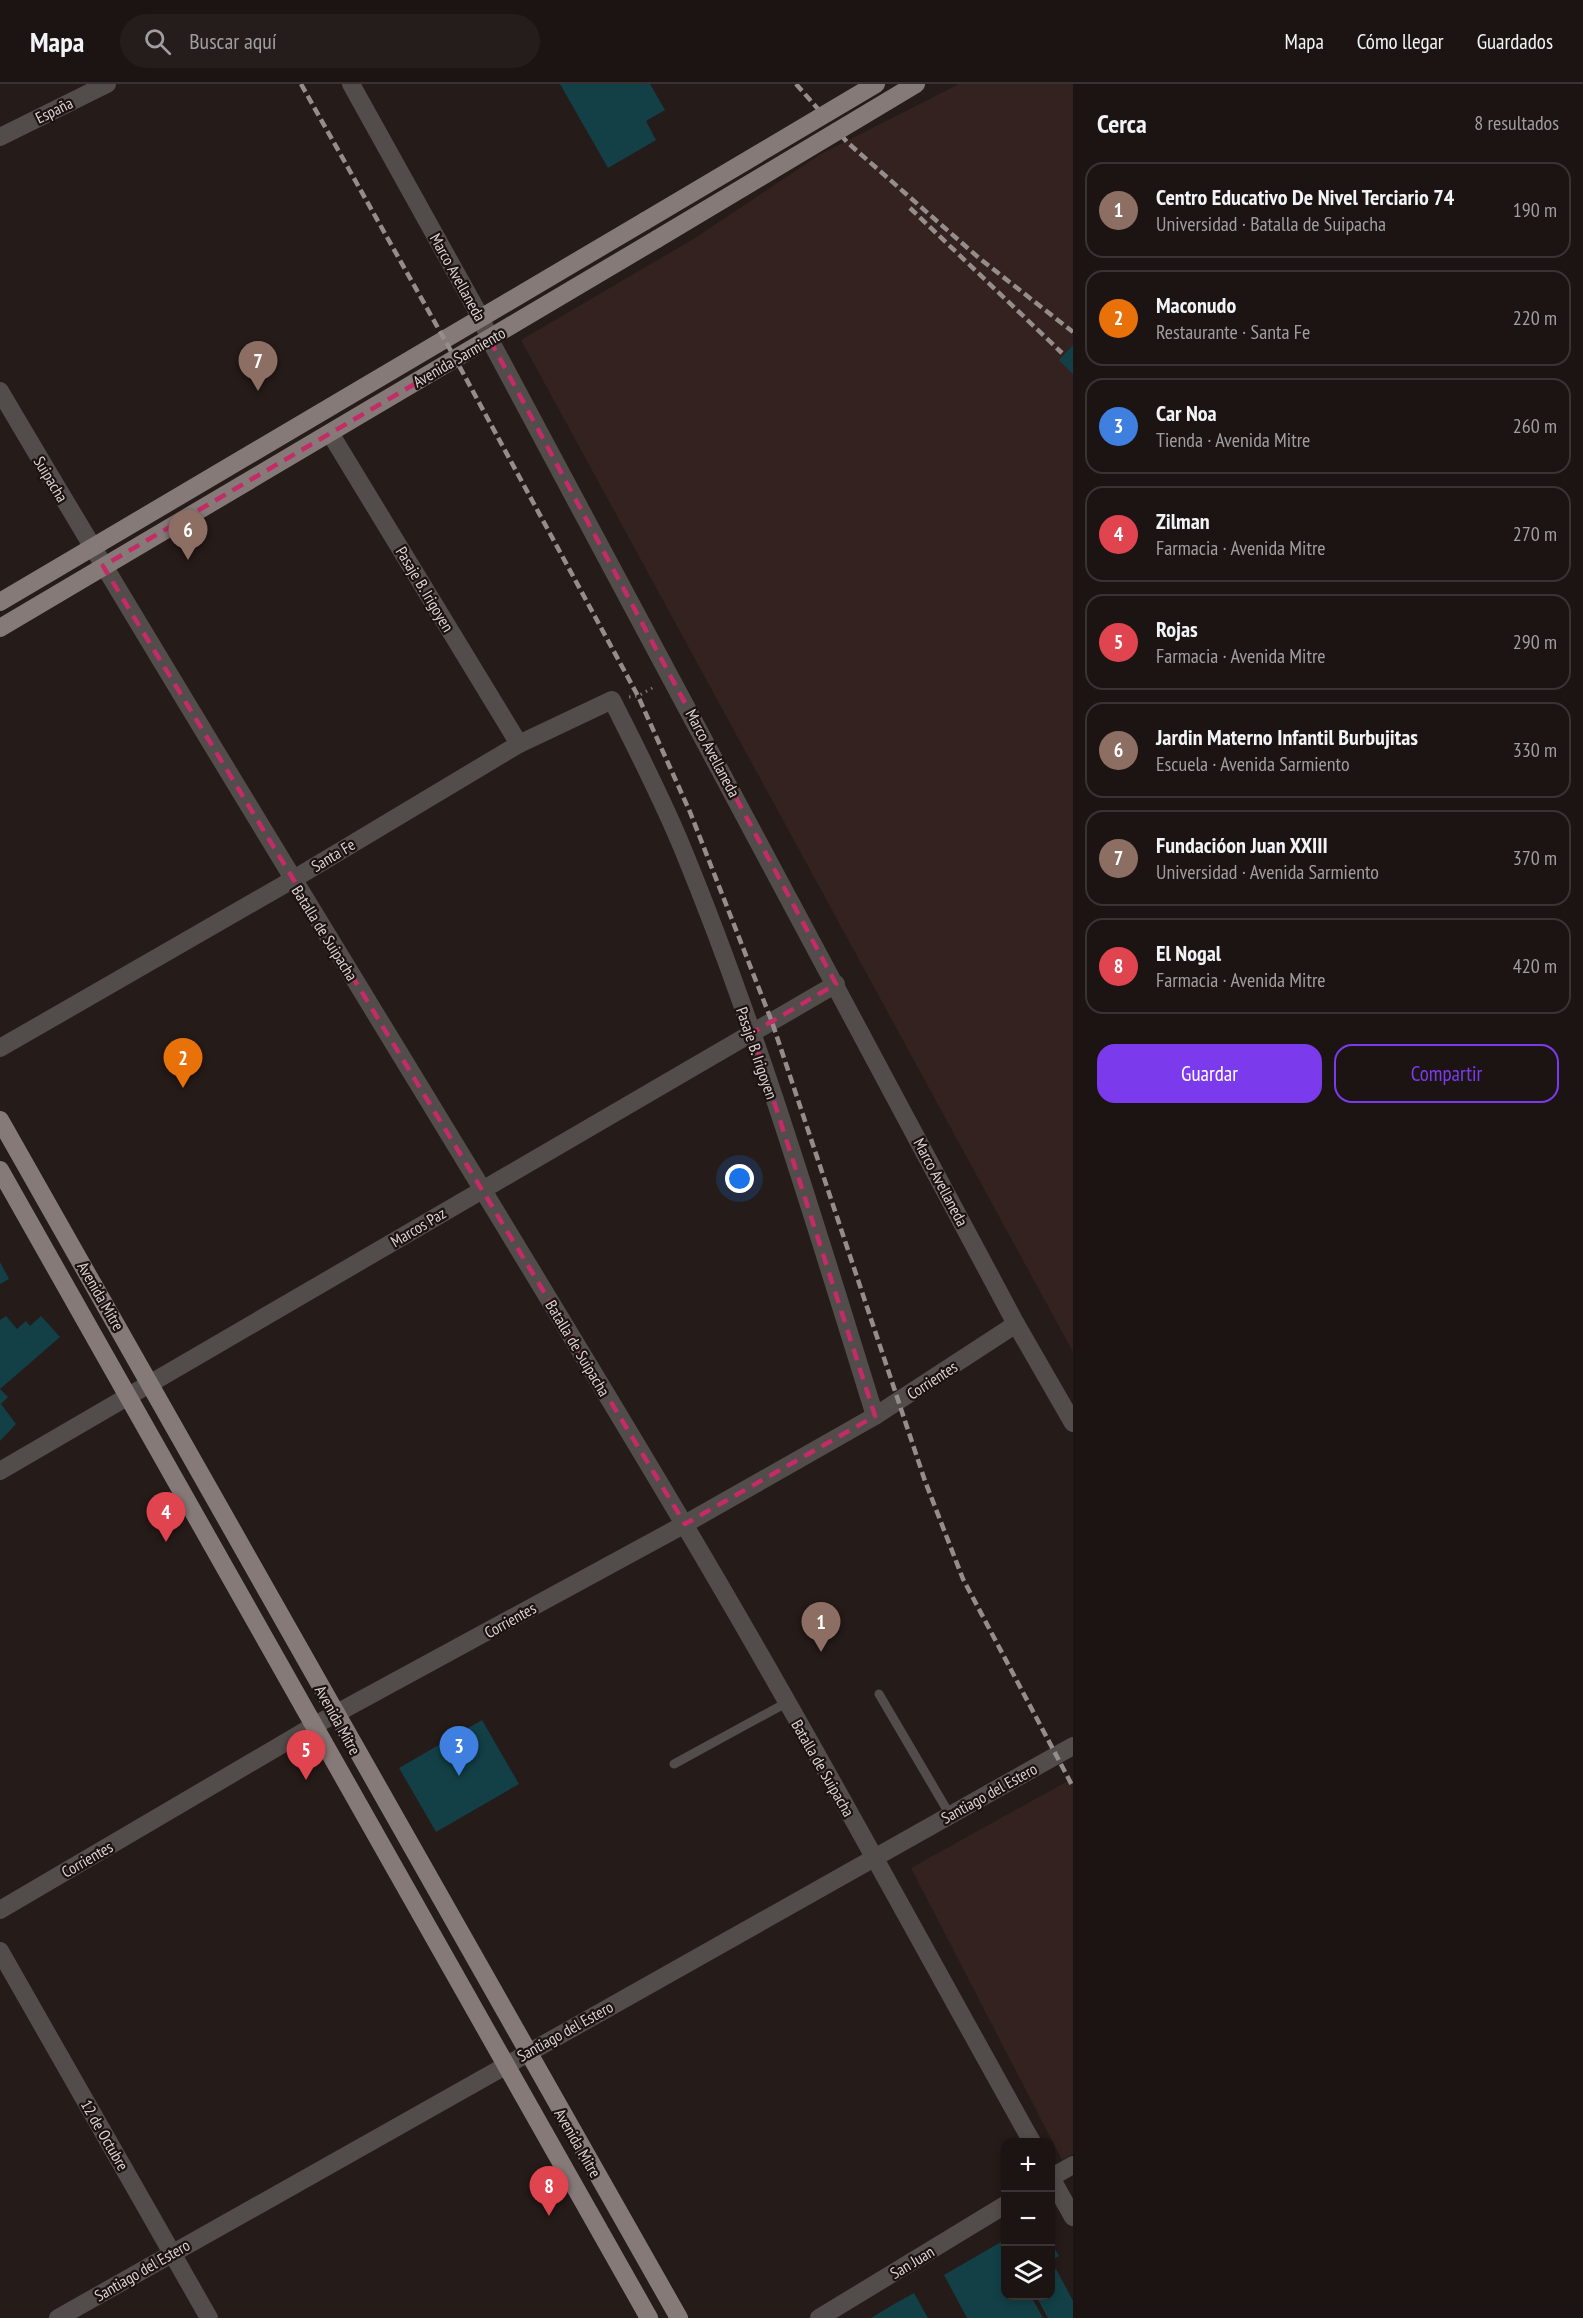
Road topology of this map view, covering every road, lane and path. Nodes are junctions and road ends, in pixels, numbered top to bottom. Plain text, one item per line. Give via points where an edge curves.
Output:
1 (107, 84) edge
2 (351, 84) edge
3 (876, 84) edge
4 (916, 84) edge
5 (0, 137) edge
6 (481, 318) junction
7 (490, 340) junction
8 (0, 392) edge
9 (330, 433) junction
10 (91, 546) junction
11 (103, 566) junction
12 (0, 602) edge
13 (0, 628) edge
14 (672, 676) junction
15 (612, 700) junction
16 (519, 744) junction
17 (292, 880) junction
18 (836, 984) junction
19 (752, 1033) junction
20 (0, 1048) edge
21 (0, 1120) edge
22 (0, 1170) edge
23 (483, 1189) junction
24 (1016, 1324) junction
25 (151, 1384) junction
26 (130, 1396) junction
27 (875, 1416) junction
28 (1073, 1423) edge
29 (0, 1471) edge
30 (684, 1524) junction
31 (879, 1695) dead end
32 (786, 1703) junction
33 (335, 1715) junction
34 (315, 1725) junction
35 (1073, 1746) edge
36 (674, 1764) dead end
37 (950, 1815) junction
38 (874, 1857) junction
39 (0, 1910) edge
40 (0, 1951) edge
41 (526, 2053) junction
42 (506, 2064) junction
43 (1030, 2138) edge
44 (1073, 2165) edge
45 (1055, 2175) edge
46 (1055, 2184) edge
47 (1001, 2207) edge
48 (1073, 2217) edge
49 (172, 2252) junction
50 (58, 2318) edge
51 (209, 2318) edge
52 (649, 2318) edge
53 (679, 2318) edge
54 (819, 2318) edge

1 - 5 street, España
2 - 6 street, Marco Avellaneda
3 - 6 main road, Avenida Sarmiento, bridge
4 - 7 main road, Avenida Sarmiento, bridge
6 - 7 street, Marco Avellaneda
6 - 10 main road, Avenida Sarmiento
7 - 9 main road, Avenida Sarmiento
7 - 14 street, Marco Avellaneda
8 - 10 street, Suipacha
9 - 11 main road, Avenida Sarmiento
9 - 16 street, Pasaje B. Irigoyen
10 - 11 street, Suipacha
10 - 12 main road, Avenida Sarmiento
11 - 13 main road, Avenida Sarmiento
11 - 17 street, Batalla de Suipacha
14 - 15 path via 638,696
14 - 18 street, Marco Avellaneda
15 - 16 street, Santa Fe
15 - 19 street, Pasaje B. Irigoyen via 684,851
16 - 17 street, Santa Fe
17 - 20 street, Santa Fe
17 - 23 street, Batalla de Suipacha
18 - 19 street, Marcos Paz
18 - 24 street, Marco Avellaneda
19 - 23 street, Marcos Paz
19 - 27 street, Pasaje B. Irigoyen
21 - 25 main road, Avenida Mitre
22 - 26 main road, Avenida Mitre
23 - 25 street, Marcos Paz
23 - 30 street, Batalla de Suipacha
24 - 27 street, Corrientes
24 - 28 street, Marco Avellaneda
25 - 26 street, Marcos Paz
25 - 33 main road, Avenida Mitre
26 - 29 street, Marcos Paz
26 - 34 main road, Avenida Mitre
27 - 30 street, Corrientes
30 - 32 street, Batalla de Suipacha
30 - 33 street, Corrientes
31 - 37 lane
32 - 36 lane
32 - 38 street, Batalla de Suipacha
33 - 34 street, Corrientes
33 - 41 main road, Avenida Mitre
34 - 39 street, Corrientes
34 - 42 main road, Avenida Mitre
35 - 37 street, Santiago del Estero
37 - 38 street, Santiago del Estero
38 - 41 street, Santiago del Estero
38 - 43 street, Batalla de Suipacha
40 - 49 street, 12 de Octubre
41 - 42 street, Santiago del Estero
41 - 53 main road, Avenida Mitre
42 - 49 street, Santiago del Estero
42 - 52 main road, Avenida Mitre
44 - 45 street
46 - 48 street
47 - 54 street, San Juan
49 - 50 street, Santiago del Estero
49 - 51 street, 12 de Octubre

